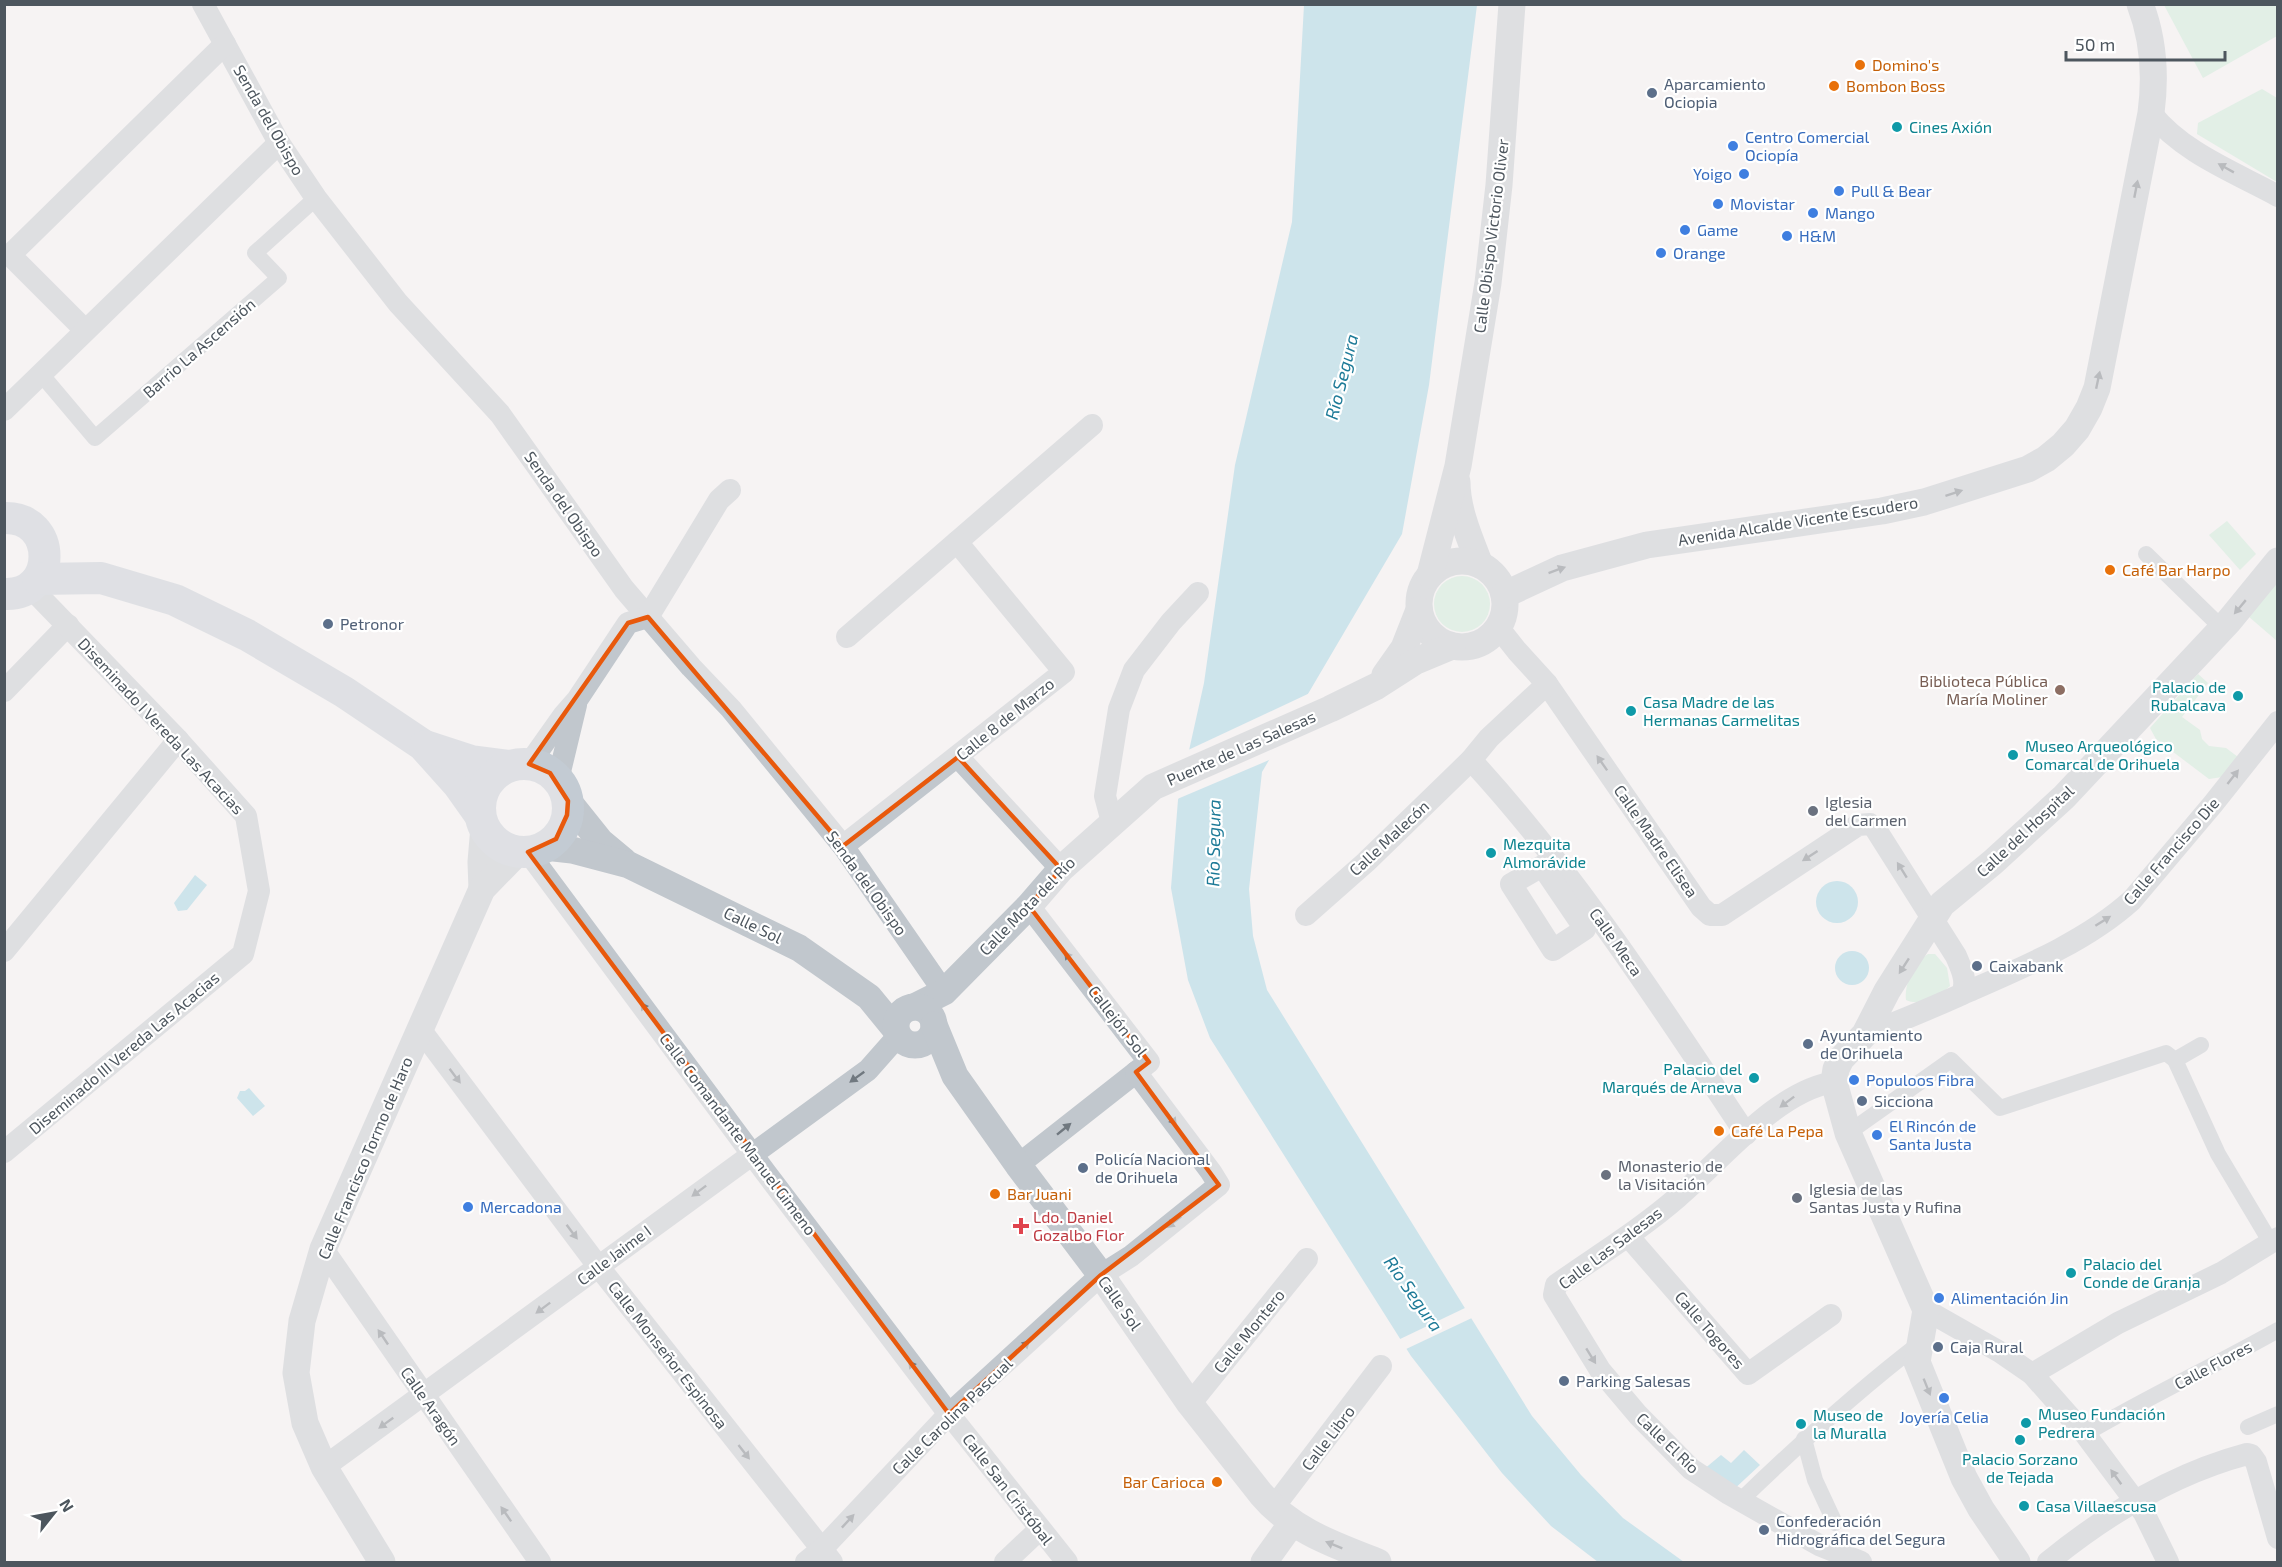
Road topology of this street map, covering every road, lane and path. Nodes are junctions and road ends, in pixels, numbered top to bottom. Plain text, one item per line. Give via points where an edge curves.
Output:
1 (203, 4) edge
2 (1512, 4) edge
3 (2140, 4) edge
4 (225, 44) junction
5 (2151, 113) junction
6 (279, 144) junction
7 (2277, 196) edge
8 (316, 198) junction
9 (85, 330) junction
10 (41, 374) junction
11 (4, 410) edge
12 (1092, 425) dead end
13 (1458, 466) junction
14 (730, 490) dead end
15 (17, 521) edge
16 (957, 542) junction
17 (2146, 554) dead end
18 (2277, 561) edge
19 (1480, 565) junction
20 (1430, 575) junction
21 (101, 578) junction
22 (24, 587) edge
23 (1198, 593) dead end
24 (1504, 595) junction
25 (1419, 610) junction
26 (648, 617) junction
27 (68, 625) junction
28 (1498, 627) junction
29 (2222, 628) junction
30 (847, 637) dead end
31 (1452, 646) junction
32 (1547, 684) junction
33 (1377, 686) junction
34 (4, 691) edge
35 (577, 700) junction
36 (2277, 722) edge
37 (178, 740) junction
38 (423, 745) junction
39 (958, 757) junction
40 (1471, 760) junction
41 (519, 765) junction
42 (1153, 787) joint
43 (563, 791) junction
44 (482, 821) junction
45 (1112, 822) junction
46 (843, 846) junction
47 (530, 850) junction
48 (630, 865) junction
49 (1061, 869) junction
50 (482, 890) junction
51 (1029, 906) junction
52 (1306, 915) dead end
53 (1934, 927) junction
54 (4, 951) edge
55 (243, 954) joint
56 (1887, 991) junction
57 (1970, 991) junction
58 (944, 992) junction
59 (1908, 1019) junction
60 (914, 1024) junction
61 (420, 1029) junction
62 (1865, 1034) junction
63 (2201, 1045) dead end
64 (2175, 1060) junction
65 (1136, 1072) junction
66 (1834, 1082) junction
67 (1848, 1133) junction
68 (1746, 1134) junction
69 (4, 1152) edge
70 (751, 1153) junction
71 (1018, 1165) junction
72 (1628, 1236) junction
73 (2274, 1241) edge
74 (323, 1249) junction
75 (1307, 1259) dead end
76 (598, 1266) junction
77 (1101, 1275) junction
78 (1554, 1290) joint
79 (1926, 1310) junction
80 (1831, 1315) dead end
81 (1951, 1324) junction
82 (2277, 1330) edge
83 (1920, 1343) junction
84 (1381, 1366) dead end
85 (2032, 1374) junction
86 (424, 1396) junction
87 (1190, 1404) junction
88 (949, 1414) junction
89 (2277, 1414) edge
90 (2248, 1427) dead end
91 (2085, 1434) junction
92 (1804, 1439) junction
93 (324, 1467) junction
94 (2266, 1471) edge
95 (1740, 1500) junction
96 (2135, 1501) junction
97 (1282, 1516) junction
98 (1835, 1523) dead end
99 (1040, 1529) junction
100 (2277, 1538) edge
101 (820, 1558) edge
102 (382, 1563) edge
103 (540, 1563) edge
104 (1005, 1563) edge
105 (1067, 1563) edge
106 (1264, 1563) edge
107 (1378, 1563) edge
108 (1861, 1563) edge
109 (2017, 1563) edge
110 (2048, 1563) edge
111 (2168, 1563) edge

1 - 4 street, Senda del Obispo
2 - 13 street, Calle Obispo Victorio Oliver via 1500,185
3 - 5 street, Avenida Alcalde Vicente Escudero via 2154,59
4 - 6 street, Senda del Obispo
4 - 9 street via 10,255
7 -> 5 street via 2179,142
24 -> 5 street, Avenida Alcalde Vicente Escudero via 1562,568 1647,545 1882,511 1954,493 2028,469 2046,459 2077,429 2097,387
6 - 8 street, Senda del Obispo
6 - 9 street
8 - 10 street, Barrio La Ascensión via 255,253 279,278 95,438
8 - 26 street, Senda del Obispo via 398,303 501,414 624,589
9 - 10 street
10 - 11 street
12 - 16 street
13 - 19 street, Calle Obispo Victorio Oliver via 1457,490
13 - 20 street, Calle Obispo Victorio Oliver
14 - 26 street via 719,500
15 - 21 main road
15 - 22 main road via 38,533 44,545 44,569
16 - 30 street
16 - 39 street, Calle 8 de Marzo via 1064,672
17 - 29 street
18 -> 29 street, Calle del Hospital
19 - 20 street via 1453,562
19 - 24 street via 1499,582
20 - 25 street via 1419,597
21 - 22 main road
21 - 38 main road via 176,600 247,635 344,692
22 - 27 street, Diseminado I Vereda Las Acacias
23 - 45 street via 1134,670 1119,709 1105,796
24 - 28 street
25 - 31 street via 1430,633
25 - 33 street via 1404,648
26 - 35 street via 628,623
26 - 46 street, Senda del Obispo via 731,709
27 - 34 street
27 - 37 street, Diseminado I Vereda Las Acacias
28 - 31 street via 1478,644
28 - 32 street, Calle Madre Elisea
29 - 53 street, Calle del Hospital via 2064,797 1942,904
31 - 33 street via 1416,661
32 - 40 street, Calle Malecón
53 -> 32 street, Calle Madre Elisea via 1870,824 1858,825 1722,915 1710,915
33 - 42 street, Puente de Las Salesas
35 - 41 street
35 - 43 street
57 -> 36 street, Calle Francisco Die via 2054,952 2119,912 2213,804
37 - 54 street
37 - 55 street, Diseminado I Vereda Las Acacias via 246,816 259,891
38 - 41 main road via 471,761
38 - 44 main road via 458,784
39 - 46 street, Calle 8 de Marzo
39 - 49 street
40 - 52 street, Calle Malecón
40 - 68 street, Calle Meca via 1560,864
41 - 43 main road via 550,772
41 - 44 main road via 498,772 489,780 480,803
42 - 45 street, Calle Mota del Río
43 - 47 main road via 567,815 563,827 556,839
43 - 48 street via 600,842
44 - 47 main road via 502,847
44 - 50 street, Calle Francisco Tormo de Haro
45 - 49 street, Calle Mota del Río
46 - 58 street, Senda del Obispo
47 - 48 street via 572,850
47 - 50 street, Calle Francisco Tormo de Haro
70 -> 47 street, Calle Comandante Manuel Gimeno
48 - 60 street, Calle Sol via 799,948
49 - 51 street, Calle Mota del Río
50 - 61 street, Calle Francisco Tormo de Haro
51 - 58 street, Calle Mota del Río
65 -> 51 street, Callejón Sol via 1149,1062
53 -> 56 street, Calle del Hospital
53 - 57 street via 1956,956 1965,988
55 - 69 street, Diseminado III Vereda Las Acacias
56 - 59 street via 1894,1007
56 - 62 street, Calle del Hospital
57 - 59 street, Calle Francisco Die
58 - 60 street, Calle Mota del Río
59 - 62 street, Calle Francisco Die
60 -> 70 street, Calle Jaime I via 868,1070
60 - 71 street, Calle Sol
61 - 74 street, Calle Francisco Tormo de Haro
61 -> 76 street, Calle Monseñor Espinosa
62 - 66 street, Calle del Hospital via 1841,1059
63 - 64 street
64 - 67 street via 2166,1053 2000,1108 1951,1060
64 - 73 street via 2218,1154
71 -> 65 street, Callejón Sol
65 -> 77 street, Calle Carolina Pascual via 1219,1185 1131,1256
66 - 67 street
66 -> 68 street, Calle Las Salesas via 1798,1093
67 - 79 street
68 - 72 street, Calle Las Salesas via 1678,1198
70 -> 76 street, Calle Jaime I
88 -> 70 street, Calle Comandante Manuel Gimeno
71 - 77 street, Calle Sol
72 - 78 street, Calle Las Salesas
72 - 80 street, Calle Togores via 1748,1374
73 - 85 street via 2221,1273 2118,1323
86 -> 74 street, Calle Aragón
74 - 93 street, Calle Francisco Tormo de Haro via 302,1321 296,1373 305,1423
75 - 87 street, Calle Montero
76 -> 86 street, Calle Jaime I
76 -> 101 street, Calle Monseñor Espinosa
77 - 87 street, Calle Sol
88 -> 77 street, Calle Carolina Pascual
78 -> 95 street, Calle El Río via 1594,1361 1622,1397 1691,1469
79 - 81 street
79 - 83 street
81 - 83 street
81 - 85 street
82 - 91 street, Calle Flores
83 - 92 street
83 -> 109 street via 1917,1362 1964,1478
84 - 97 street, Calle Libro via 1293,1485
85 - 91 street
86 -> 93 street, Calle Jaime I
103 -> 86 street, Calle Aragón
87 - 97 street, Calle Sol
88 - 99 street, Calle San Cristóbal
101 -> 88 street, Calle Carolina Pascual
89 - 90 street
96 -> 91 street
92 - 95 street
92 - 98 street via 1815,1480
93 - 102 street, Calle Francisco Tormo de Haro
94 - 96 street via 2247,1454 2188,1473
94 - 100 street
95 - 108 street, Calle El Río via 1832,1552
96 - 110 street
96 - 111 street
97 - 106 street
107 -> 97 street via 1310,1535
99 - 104 street
99 - 105 street, Calle San Cristóbal

